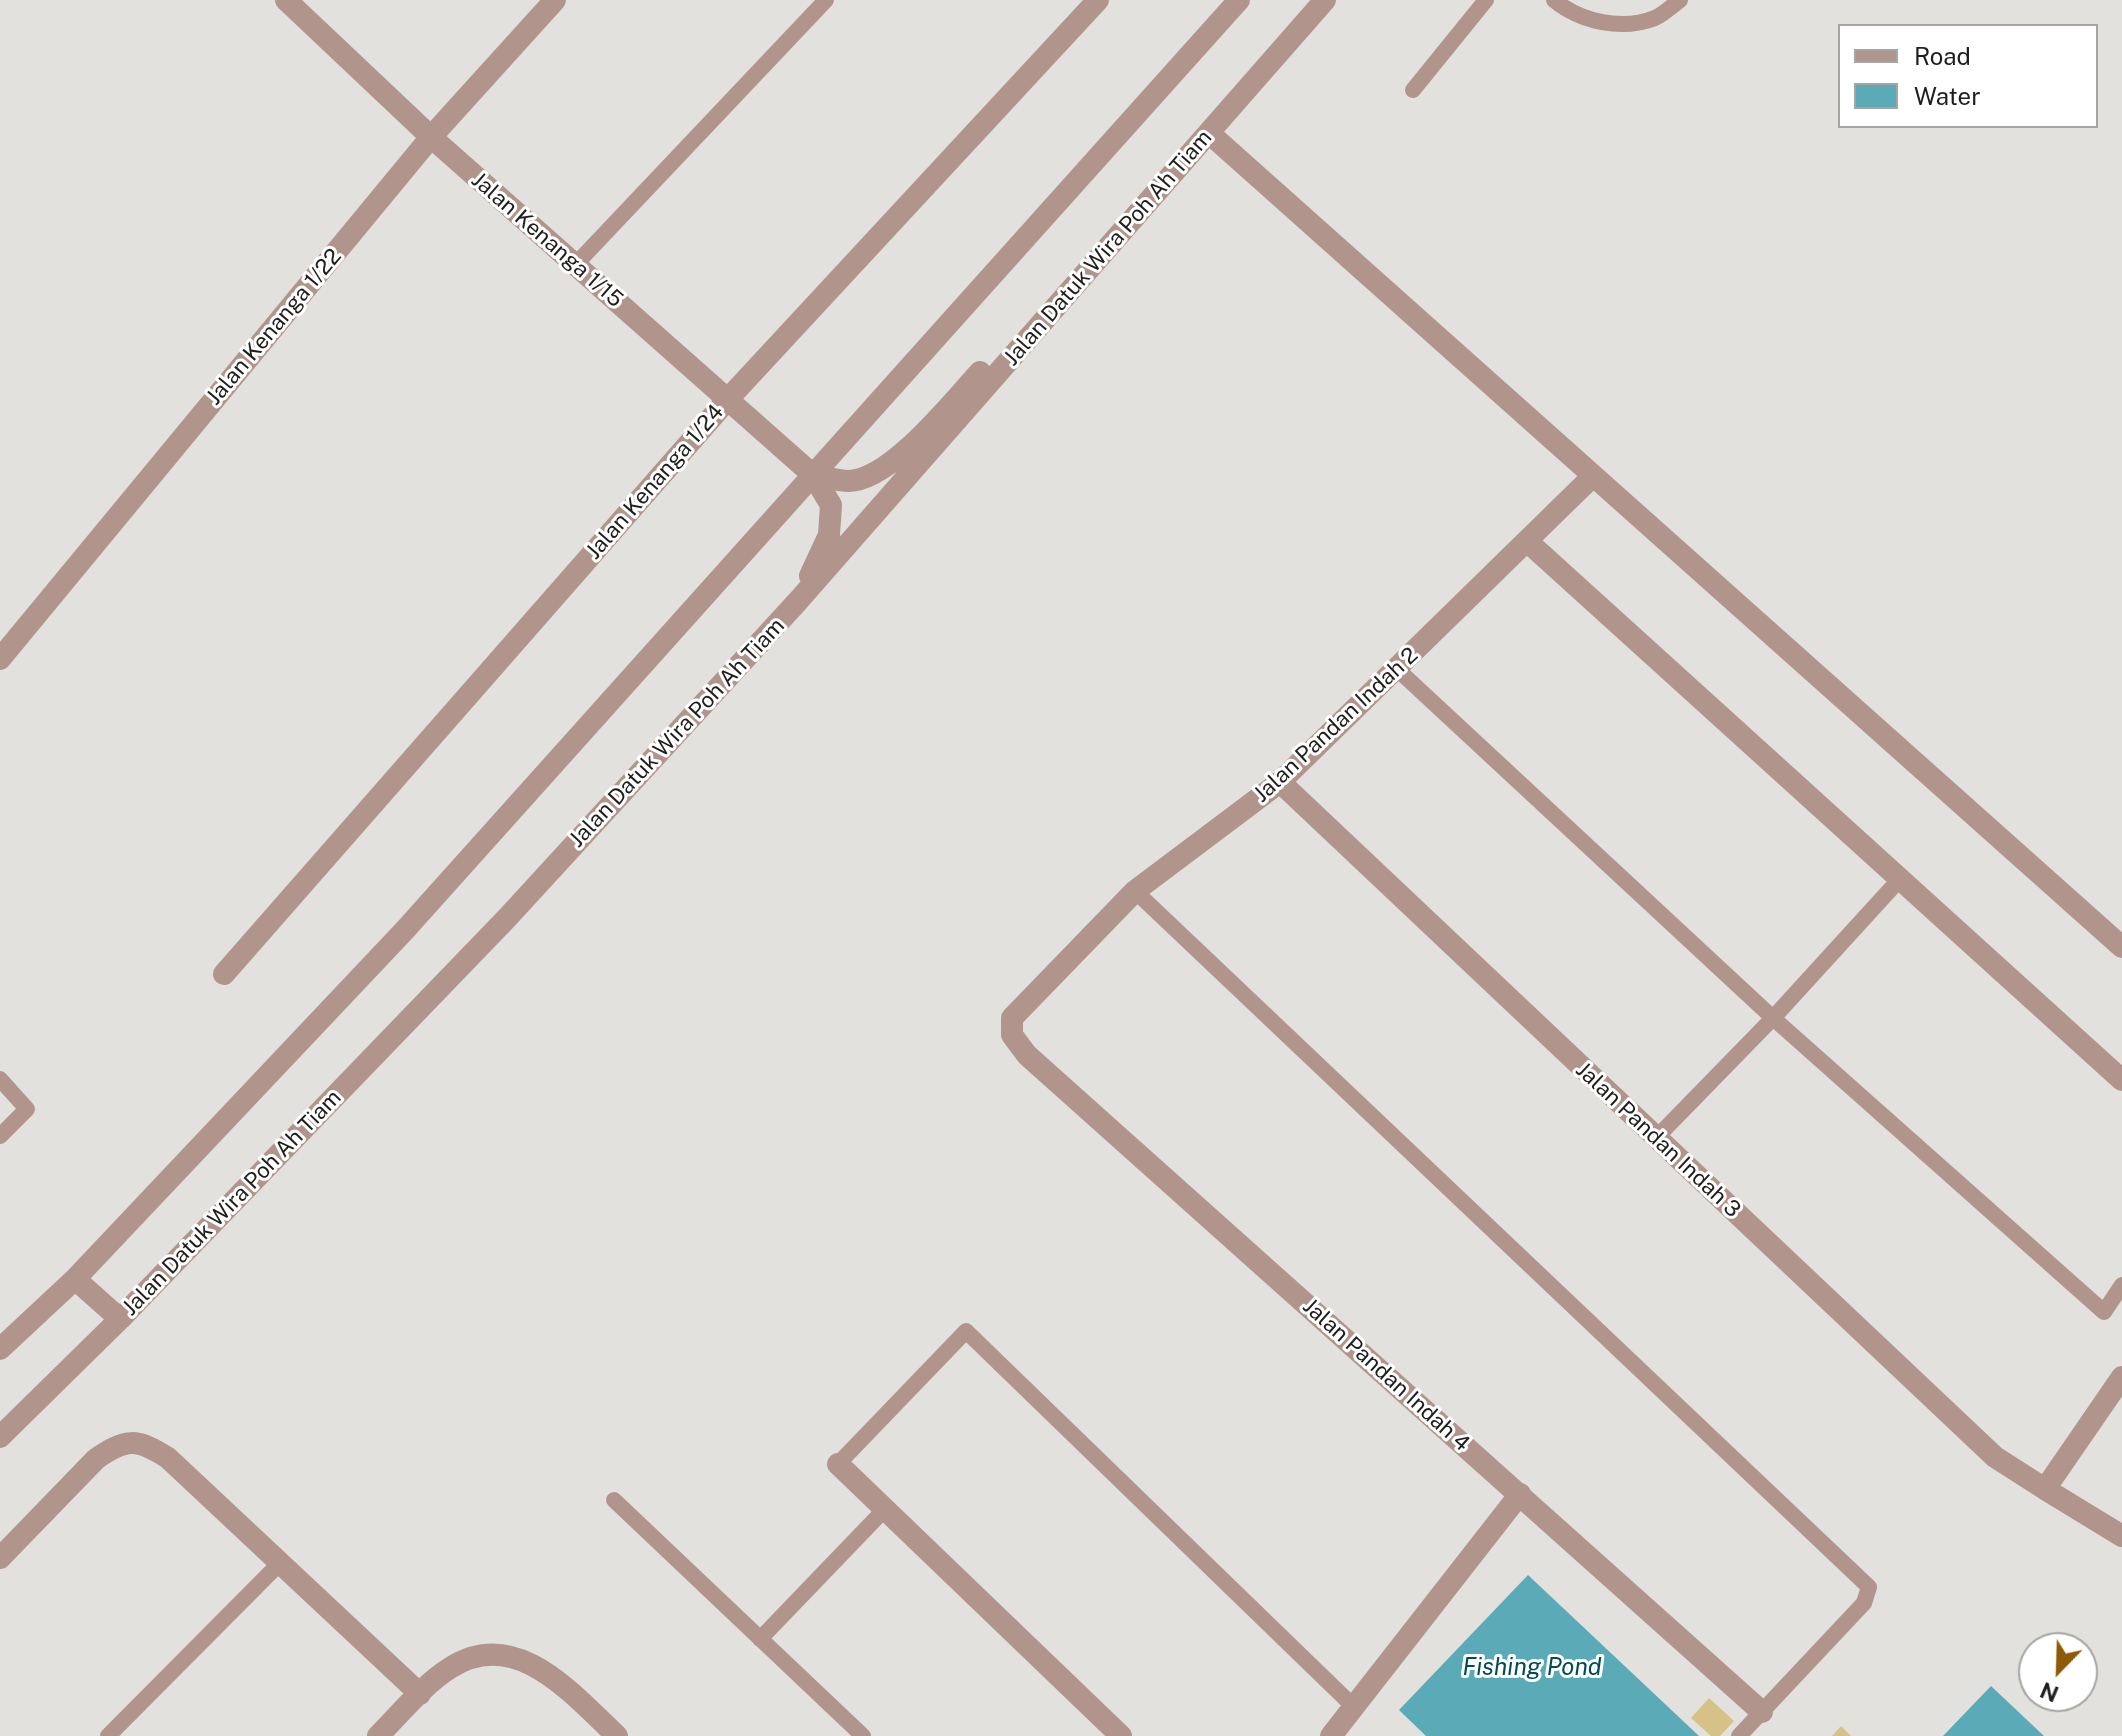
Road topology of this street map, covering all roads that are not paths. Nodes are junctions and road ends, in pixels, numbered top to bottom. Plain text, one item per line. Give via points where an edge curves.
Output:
1 (555, 0) edge
2 (826, 0) edge
3 (1098, 0) edge
4 (1239, 0) edge
5 (1306, 0) edge
6 (1325, 0) edge
7 (1486, 0) edge
8 (1554, 0) edge
9 (1680, 0) edge
10 (292, 2) edge
11 (1284, 46) junction
12 (1413, 90) dead end
13 (1209, 133) junction
14 (431, 137) junction
15 (576, 264) junction
16 (1073, 287) junction
17 (728, 399) junction
18 (813, 475) junction
19 (1593, 476) junction
20 (1528, 542) junction
21 (798, 601) junction
22 (0, 659) edge
23 (1397, 669) junction
24 (1280, 782) junction
25 (1899, 880) junction
26 (1135, 891) junction
27 (2122, 947) edge
28 (224, 974) dead end
29 (1773, 1018) junction
30 (1012, 1035) joint
31 (0, 1079) edge
32 (2122, 1080) edge
33 (0, 1136) edge
34 (1656, 1138) junction
35 (75, 1279) junction
36 (2122, 1285) edge
37 (120, 1319) junction
38 (0, 1349) edge
39 (2122, 1377) edge
40 (0, 1437) edge
41 (838, 1464) joint
42 (2045, 1489) junction
43 (1520, 1494) junction
44 (614, 1500) dead end
45 (885, 1509) junction
46 (2122, 1536) edge
47 (0, 1558) edge
48 (279, 1564) junction
49 (760, 1639) junction
50 (420, 1694) junction
51 (1354, 1707) junction
52 (1762, 1712) junction
53 (108, 1736) edge
54 (378, 1736) edge
55 (617, 1736) edge
56 (863, 1736) edge
57 (1121, 1736) edge
58 (1331, 1736) edge
59 (1739, 1736) edge

1 - 14 street, Jalan Kenanga 1/22
2 - 15 lane
3 - 17 street, Jalan Kenanga 1/24
4 - 18 street
5 - 11 street
6 - 11 street, Jalan Datuk Wira Poh Ah Tiam
7 - 12 lane
8 - 9 lane via 1592,21 1626,25 1656,18
10 - 14 street, Jalan Kenanga 1/15
11 - 13 street, Jalan Datuk Wira Poh Ah Tiam
13 - 16 street, Jalan Datuk Wira Poh Ah Tiam
13 - 19 street
14 - 15 street, Jalan Kenanga 1/15
14 - 22 street, Jalan Kenanga 1/22
15 - 17 street, Jalan Kenanga 1/15
16 - 18 street via 875,475 850,481
16 - 21 street, Jalan Datuk Wira Poh Ah Tiam
17 - 18 street, Jalan Kenanga 1/15
17 - 28 street, Jalan Kenanga 1/24
18 - 21 street via 831,505 829,535
18 - 35 street via 404,931
19 - 20 street, Jalan Pandan Indah 2
19 - 27 street
20 - 23 street, Jalan Pandan Indah 2
20 - 25 street
21 - 37 street, Jalan Datuk Wira Poh Ah Tiam via 507,918
23 - 24 street, Jalan Pandan Indah 2
23 - 29 lane
24 - 26 street, Jalan Pandan Indah 2
24 - 34 street, Jalan Pandan Indah 3
25 - 29 lane
25 - 32 street
26 - 30 street, Jalan Pandan Indah 2 via 1012,1018
26 - 52 lane via 1869,1587 1864,1603
29 - 34 lane
29 - 36 lane via 2104,1312
30 - 43 street, Jalan Pandan Indah 4 via 1027,1055
31 - 33 lane via 27,1109
34 - 42 street, Jalan Pandan Indah 3 via 1995,1457
35 - 37 street
35 - 38 street
37 - 40 street, Jalan Datuk Wira Poh Ah Tiam
39 - 42 street
41 - 45 street
41 - 51 lane via 966,1331
42 - 46 street, Jalan Pandan Indah 3
43 - 51 street
43 - 52 street, Jalan Pandan Indah 4
44 - 49 lane
45 - 49 lane
45 - 57 street
47 - 48 street via 96,1459 130,1441 168,1458
48 - 50 street
48 - 53 lane
49 - 56 lane
50 - 54 street
50 - 55 street via 450,1667 475,1656 502,1654 529,1662 552,1677
51 - 58 street
52 - 59 lane

